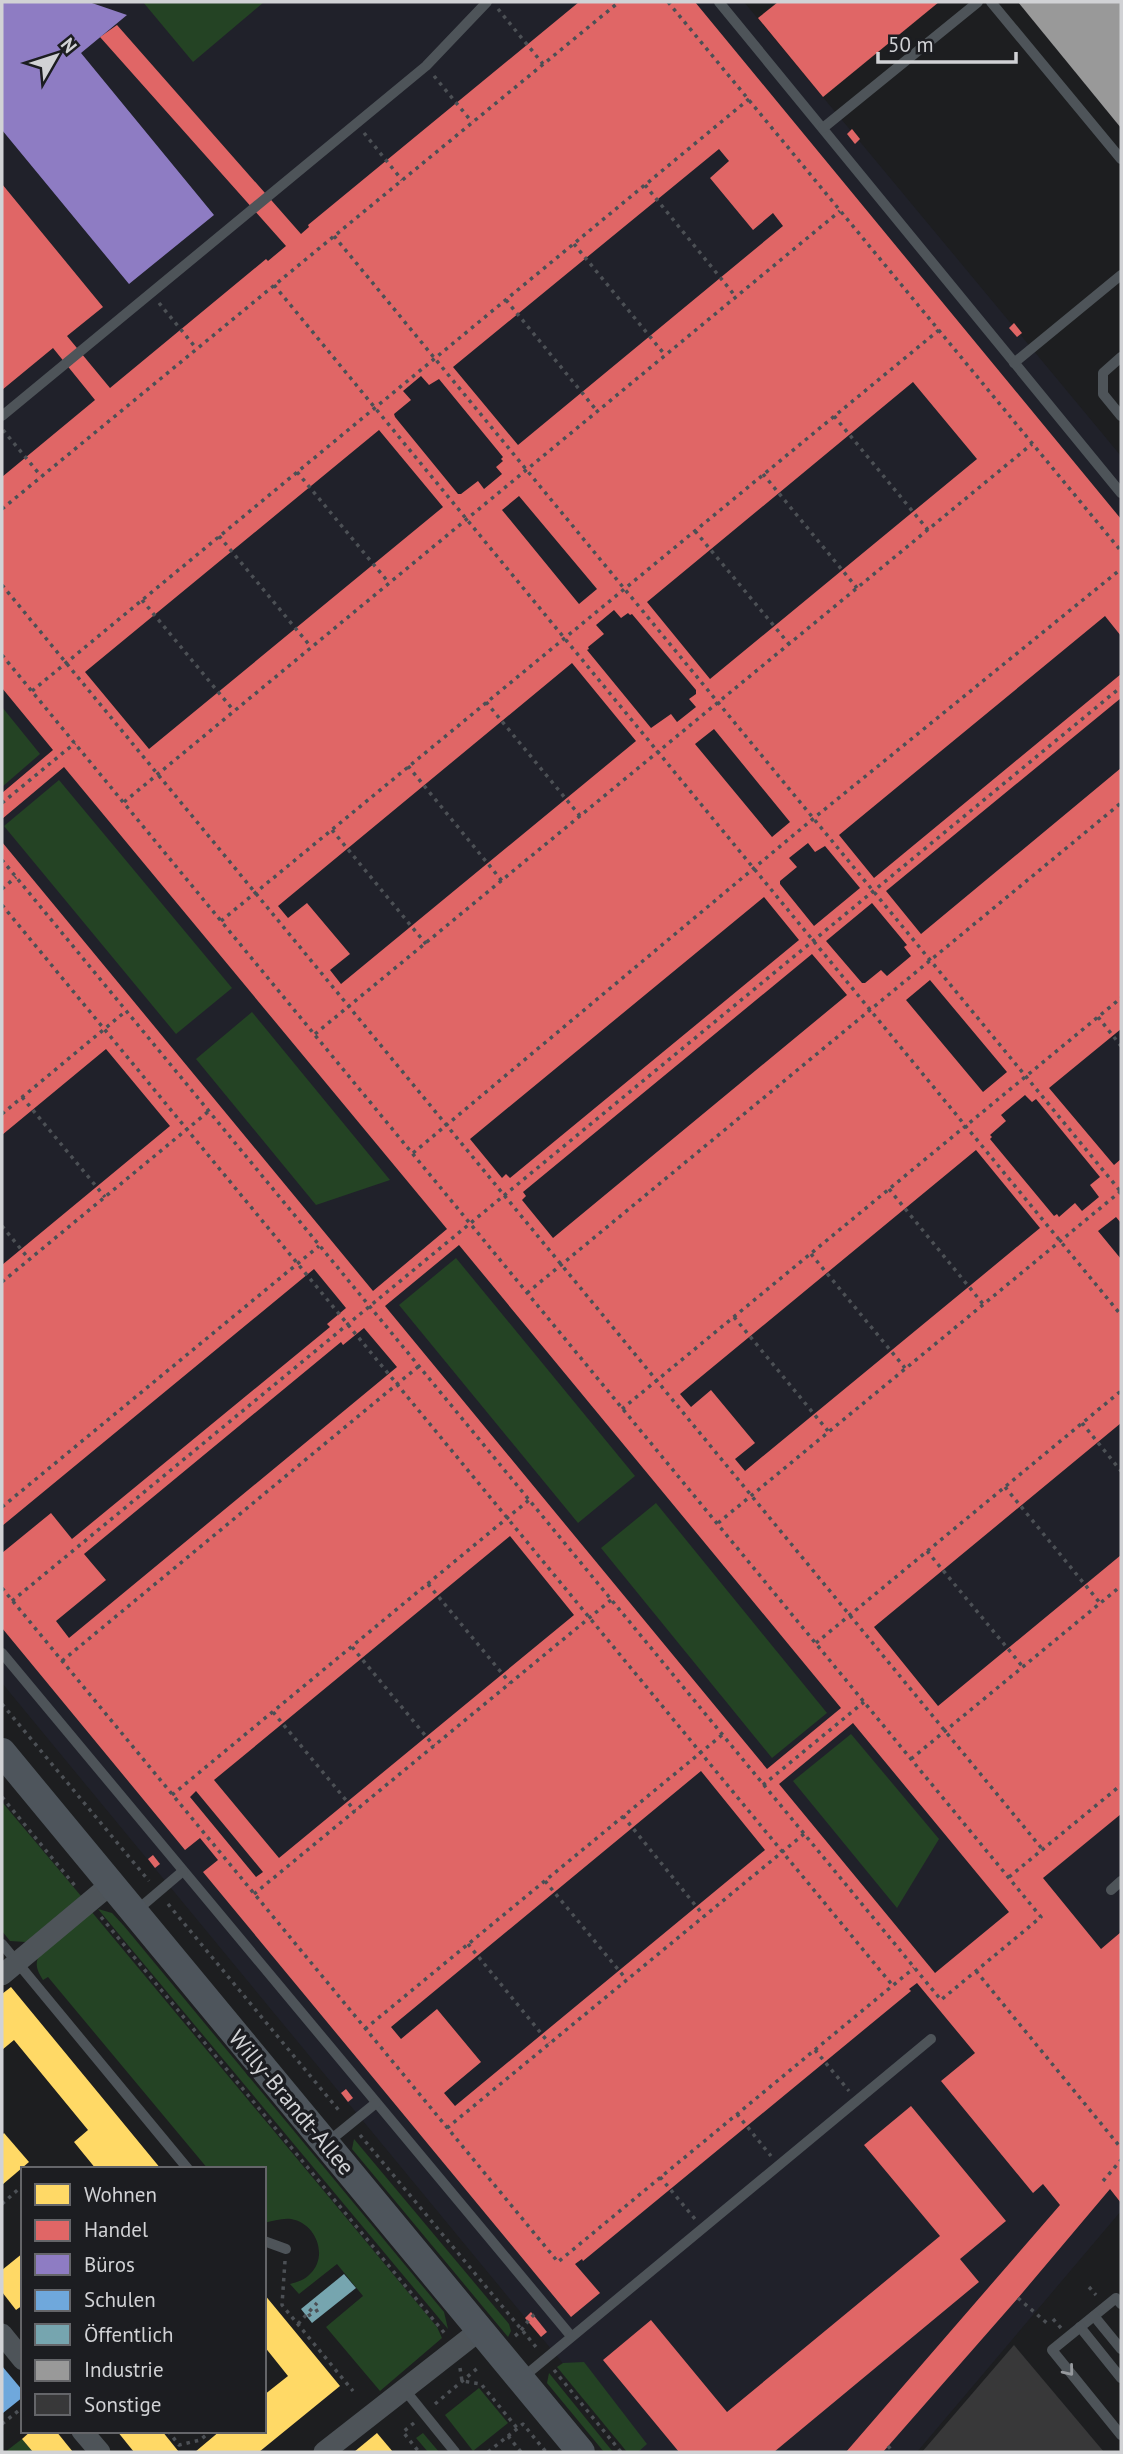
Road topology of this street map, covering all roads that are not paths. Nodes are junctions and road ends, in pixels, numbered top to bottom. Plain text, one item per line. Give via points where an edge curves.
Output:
1 (490, 2) edge
2 (720, 2) edge
3 (978, 2) edge
4 (990, 2) edge
5 (823, 128) junction
6 (1121, 159) edge
7 (1121, 275) edge
8 (1121, 358) edge
9 (1014, 363) junction
10 (2, 416) edge
11 (1121, 416) edge
12 (1121, 493) edge
13 (2, 1653) edge
14 (2, 1752) edge
15 (183, 1871) junction
16 (1121, 1881) edge
17 (111, 1884) junction
18 (1111, 1890) dead end
19 (134, 1913) junction
20 (2, 1944) edge
21 (9, 1968) edge
22 (931, 2039) dead end
23 (376, 2103) junction
24 (326, 2144) junction
25 (186, 2167) edge
26 (266, 2242) edge
27 (286, 2249) road end
28 (1121, 2304) edge
29 (1094, 2316) junction
30 (1080, 2327) junction
31 (2, 2334) edge
32 (571, 2336) junction
33 (489, 2340) junction
34 (1121, 2350) edge
35 (21, 2358) edge
36 (1121, 2378) edge
37 (521, 2379) junction
38 (404, 2389) junction
39 (84, 2433) edge
40 (1121, 2435) edge
41 (100, 2452) edge
42 (324, 2452) edge
43 (455, 2452) edge
44 (582, 2452) edge

1 - 10 lane via 426,66
2 - 5 lane
3 - 5 lane
4 - 6 lane
5 - 9 lane
7 - 9 lane
8 - 11 lane via 1103,373 1103,394
9 - 12 lane
13 - 15 lane
14 - 17 main road, Willy-Brandt-Allee
15 - 19 lane
15 - 23 lane
16 - 18 lane
17 - 19 main road, Willy-Brandt-Allee
17 - 21 street
19 - 24 main road, Willy-Brandt-Allee
20 - 21 lane
21 - 25 lane
22 - 32 lane
23 - 24 lane
23 - 32 lane
24 - 33 main road, Willy-Brandt-Allee
26 - 27 lane
28 - 29 lane via 1116,2298
29 - 30 lane
29 - 34 lane
30 - 36 lane
30 -> 40 lane via 1052,2350
31 - 35 street
32 - 37 lane
33 - 37 main road, Willy-Brandt-Allee
33 - 38 street via 453,2351
37 - 44 main road, Willy-Brandt-Allee
38 - 42 street
38 - 43 lane
39 - 41 street

